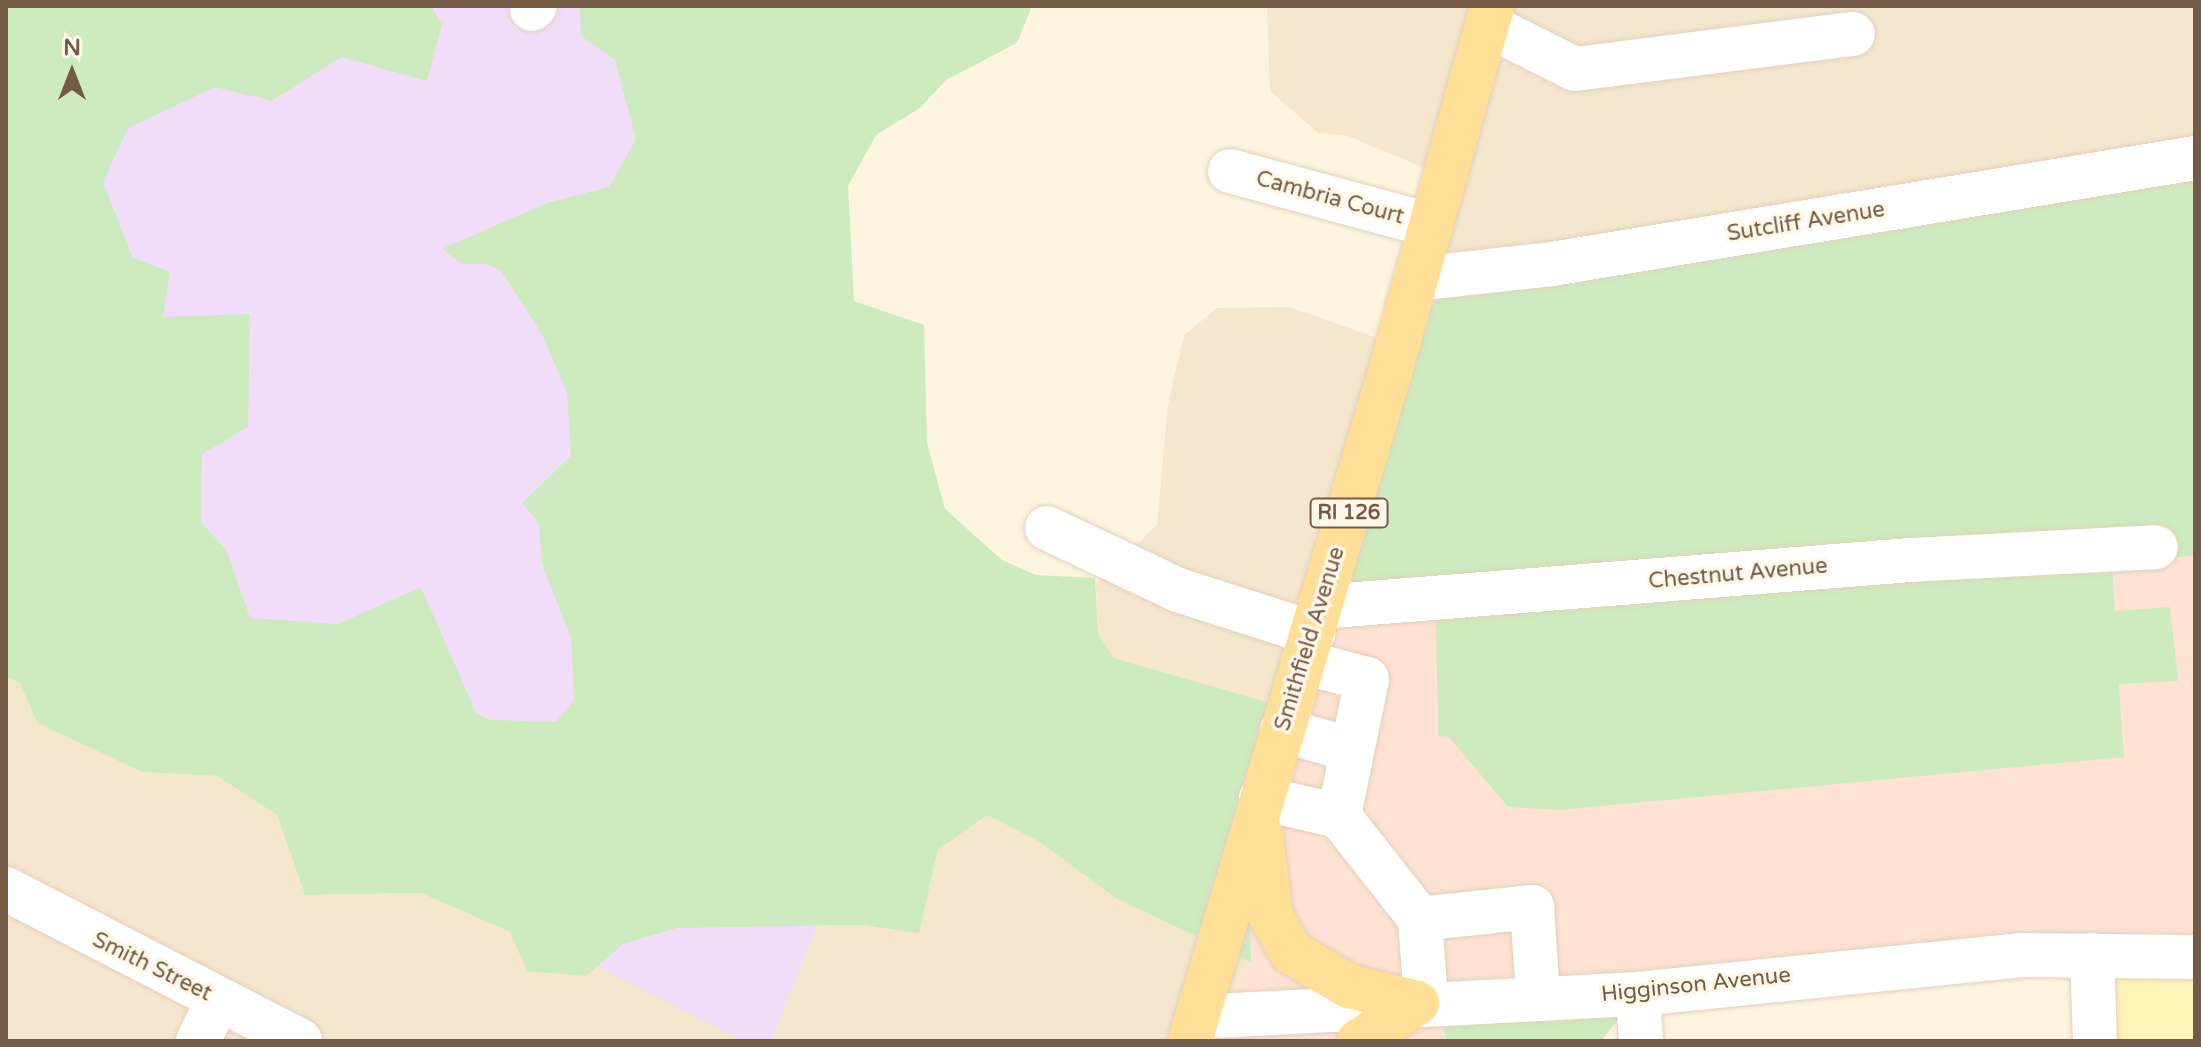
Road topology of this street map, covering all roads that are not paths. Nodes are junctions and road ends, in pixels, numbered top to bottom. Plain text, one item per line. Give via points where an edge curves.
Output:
1 (1489, 16) edge
2 (1853, 34) dead end
3 (2195, 158) edge
4 (1230, 171) dead end
5 (1430, 225) junction
6 (1416, 279) junction
7 (1047, 528) dead end
8 (2156, 547) dead end
9 (1312, 634) junction
10 (1282, 730) junction
11 (1352, 750) junction
12 (1260, 800) junction
13 (1339, 816) junction
14 (6, 889) edge
15 (1420, 919) junction
16 (2092, 955) junction
17 (2195, 957) edge
18 (1638, 994) junction
19 (1538, 998) junction
20 (218, 1000) junction
21 (1422, 1002) junction
22 (1193, 1029) edge
23 (198, 1041) edge
24 (300, 1041) edge
25 (1359, 1041) edge
26 (1641, 1041) edge
27 (2095, 1041) edge

1 - 2 street via 1575,69
1 - 5 main road, Smithfield Avenue / RI 126
3 - 6 street, Sutcliff Avenue via 1552,264
4 - 5 street, Cambria Court
5 - 6 main road, Smithfield Avenue / RI 126
6 - 9 main road, Smithfield Avenue / RI 126
7 - 9 street via 1178,590
8 - 9 street, Chestnut Avenue via 1911,560
9 - 10 main road, Smithfield Avenue / RI 126
9 - 11 street via 1367,679
10 - 11 street
10 - 12 main road, Smithfield Avenue / RI 126
11 - 13 street
12 - 13 street
12 - 21 main road via 1265,889 1271,916 1291,952 1349,986
12 - 22 main road, Smithfield Avenue / RI 126
13 - 15 street
14 - 20 street, Smith Street
15 - 19 street via 1532,907
15 - 21 street
16 - 17 street, Higginson Avenue
16 - 18 street, Higginson Avenue via 1911,963
16 - 27 street
18 - 19 street, Higginson Avenue
18 - 26 street
19 - 21 street, Higginson Avenue
20 - 23 street
20 - 24 street, Smith Street
21 - 22 street, Higginson Avenue
21 - 25 main road

